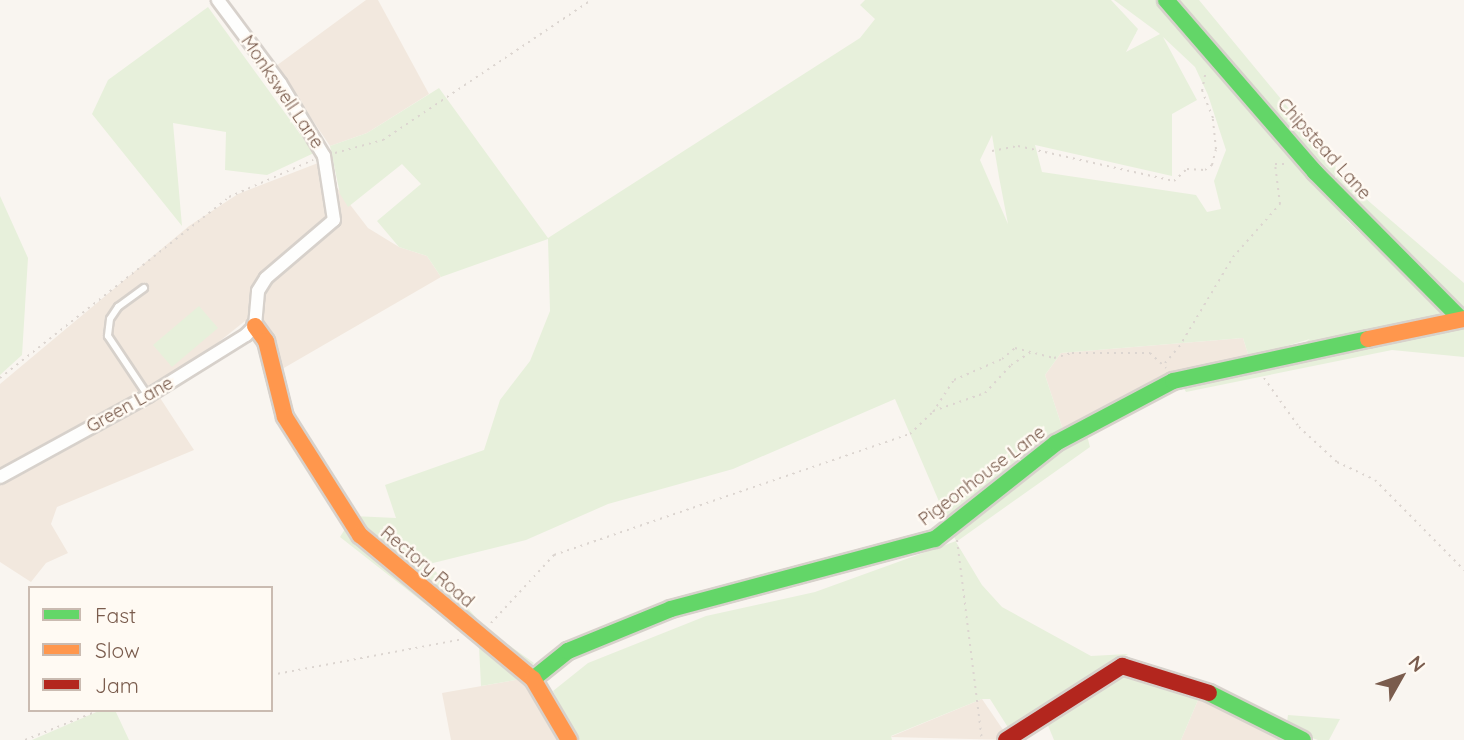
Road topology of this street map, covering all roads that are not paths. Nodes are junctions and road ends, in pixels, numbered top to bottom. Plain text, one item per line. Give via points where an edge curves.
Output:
1 (218, 0) edge
2 (1166, 0) edge
3 (144, 288) dead end
4 (1462, 319) edge
5 (256, 326) junction
6 (148, 396) junction
7 (0, 477) edge
8 (533, 679) junction
9 (569, 740) edge
10 (1006, 740) edge
11 (1303, 740) edge

1 - 5 street, Monkswell Lane via 280,83 324,156 334,220 266,278 258,291
2 - 4 street, Chipstead Lane via 1307,163
3 - 6 lane via 118,307 110,319 108,336
4 - 8 street, Pigeonhouse Lane via 1173,381 1056,443 935,539 671,609 568,651
5 - 6 street, Green Lane via 225,351
5 - 8 street, Rectory Road via 266,341 285,417 360,535
6 - 7 street, Green Lane
8 - 9 street, Rectory Road
10 - 11 street via 1122,666 1203,690

